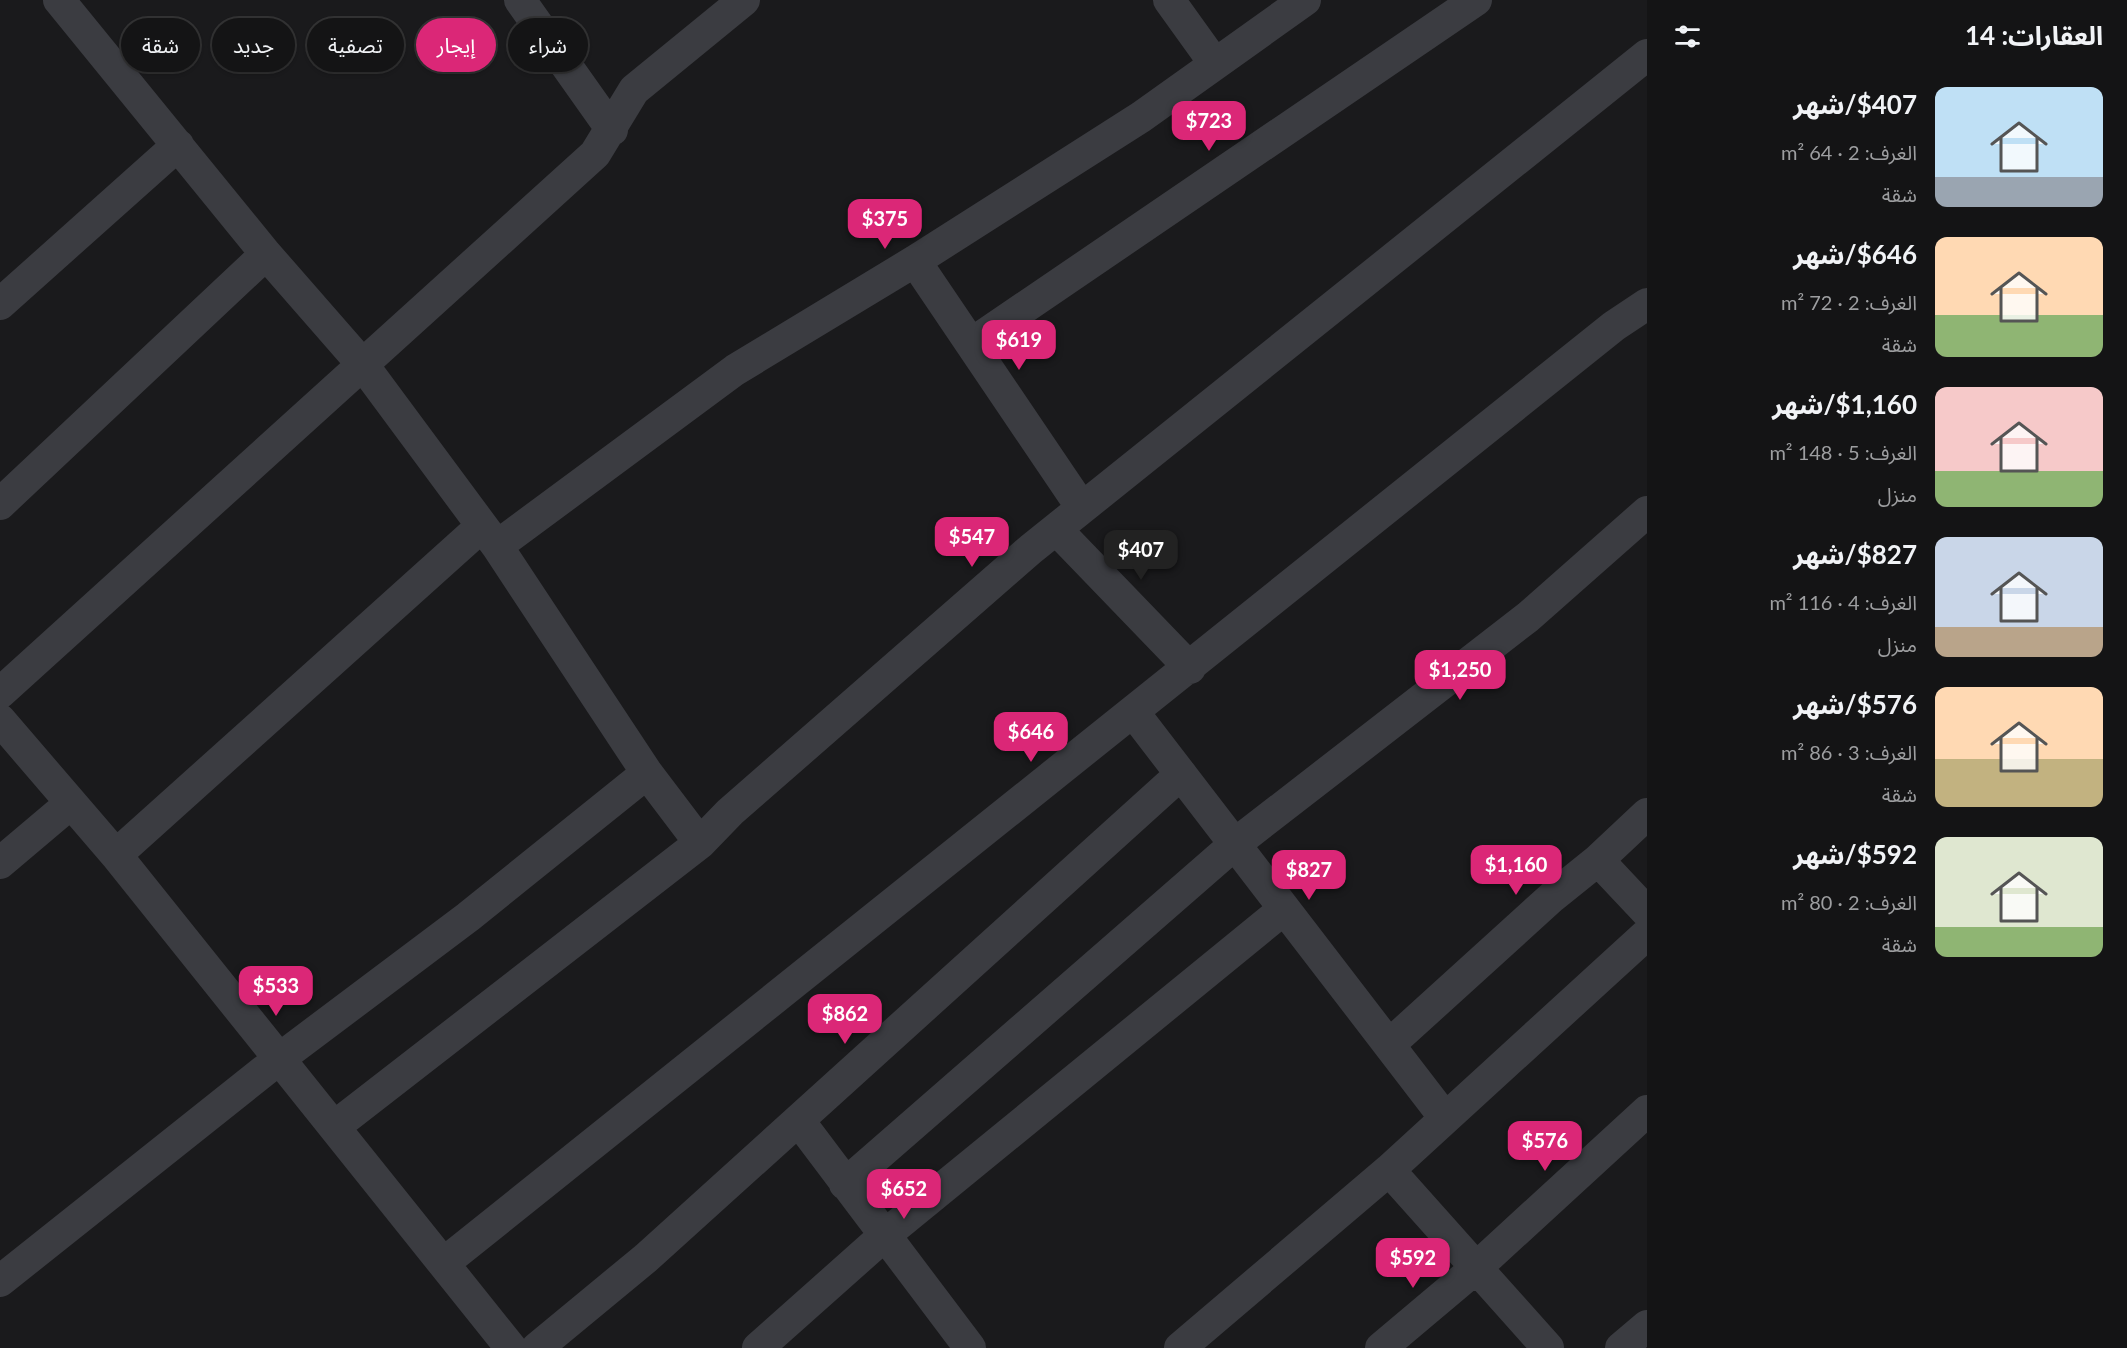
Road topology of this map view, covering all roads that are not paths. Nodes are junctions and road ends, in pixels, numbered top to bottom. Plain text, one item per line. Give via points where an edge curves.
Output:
1 (59, 0) edge
2 (520, 0) edge
3 (744, 0) edge
4 (1169, 0) edge
5 (1305, 0) edge
6 (1476, 0) edge
7 (1647, 55) edge
8 (1215, 64) junction
9 (612, 130) junction
10 (178, 145) junction
11 (266, 254) junction
12 (915, 261) junction
13 (0, 304) edge
14 (1647, 304) edge
15 (971, 344) junction
16 (363, 365) junction
17 (0, 504) edge
18 (1082, 508) junction
19 (1647, 512) edge
20 (1056, 529) junction
21 (490, 536) junction
22 (1190, 668) junction
23 (0, 693) edge
24 (1134, 713) junction
25 (0, 720) edge
26 (647, 773) junction
27 (1181, 774) junction
28 (71, 803) junction
29 (1647, 814) edge
30 (700, 843) junction
31 (1235, 844) junction
32 (116, 855) junction
33 (1598, 860) junction
34 (0, 863) edge
35 (1284, 909) junction
36 (1647, 912) edge
37 (1647, 934) edge
38 (1389, 1045) junction
39 (279, 1059) junction
40 (1647, 1111) edge
41 (1445, 1118) junction
42 (799, 1121) junction
43 (334, 1127) junction
44 (1389, 1170) junction
45 (846, 1184) junction
46 (885, 1235) junction
47 (444, 1263) junction
48 (1476, 1268) junction
49 (0, 1281) edge
50 (1647, 1326) edge
51 (1541, 1346) edge
52 (511, 1348) edge
53 (537, 1348) edge
54 (758, 1348) edge
55 (970, 1348) edge
56 (1180, 1348) edge
57 (1381, 1348) edge
58 (1621, 1348) edge

1 - 10 street
2 - 9 street
3 - 9 street via 634,90
4 - 8 street
5 - 8 street
6 - 15 street
7 - 18 street
8 - 12 street via 1141,117
9 - 16 street via 596,154
10 - 11 street
10 - 13 street
11 - 16 street
11 - 17 street
12 - 15 street
12 - 21 street via 735,370
14 - 22 street via 1614,326
15 - 18 street
16 - 21 street
16 - 23 street
18 - 20 street
19 - 31 street via 1528,617
20 - 22 street
20 - 30 street via 730,812
21 - 26 street
21 - 32 street
22 - 24 street
24 - 27 street
24 - 47 street
25 - 28 street
26 - 30 street
26 - 39 street via 468,917
27 - 31 street
27 - 42 street
28 - 32 street
28 - 34 street
29 - 33 street
30 - 43 street
31 - 35 street
31 - 45 street
32 - 39 street
33 - 36 street
33 - 38 street
35 - 38 street
35 - 46 street
37 - 41 street
38 - 41 street
39 - 43 street
39 - 49 street
40 - 48 street
41 - 44 street
42 - 45 street
42 - 53 street via 646,1258
43 - 47 street
44 - 48 street
44 - 56 street
45 - 46 street
46 - 54 street
46 - 55 street
47 - 52 street
48 - 51 street
48 - 57 street
50 - 58 street

